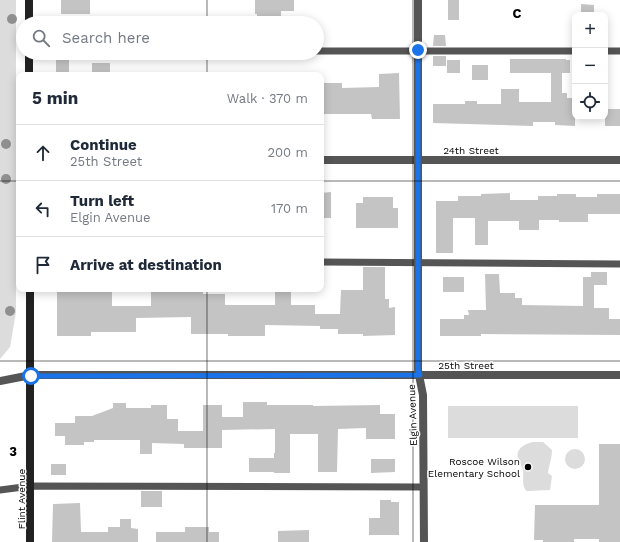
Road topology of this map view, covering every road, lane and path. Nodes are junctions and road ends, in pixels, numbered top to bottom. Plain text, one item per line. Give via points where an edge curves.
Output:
1 (29, 0) edge
2 (418, 0) edge
3 (29, 16) edge
4 (418, 50) junction
5 (324, 51) edge
6 (572, 51) edge
7 (608, 51) edge
8 (620, 51) edge
9 (29, 60) edge
10 (29, 72) edge
11 (324, 160) edge
12 (417, 160) junction
13 (620, 160) edge
14 (324, 262) edge
15 (418, 262) junction
16 (620, 264) edge
17 (30, 292) edge
18 (420, 375) junction
19 (620, 375) edge
20 (31, 376) junction
21 (0, 380) edge
22 (31, 486) junction
23 (423, 487) junction
24 (0, 490) edge
25 (30, 542) edge
26 (424, 542) edge

1 - 3 street
2 - 4 street, Elgin Avenue
4 - 5 lane
4 - 6 lane
4 - 12 street, Elgin Avenue
7 - 8 lane
9 - 10 street
11 - 12 street, 24th Street
12 - 13 street, 24th Street
12 - 15 street, Elgin Avenue
14 - 15 lane
15 - 16 lane
15 - 18 street, Elgin Avenue
17 - 20 street, Flint Avenue
18 - 19 street, 25th Street
18 - 20 street, 25th Street
18 - 23 street, Elgin Avenue via 423,395
20 - 21 street, 25th Street
20 - 22 street, Flint Avenue
22 - 23 lane
22 - 24 lane
22 - 25 street, Flint Avenue
23 - 26 street, Elgin Avenue

